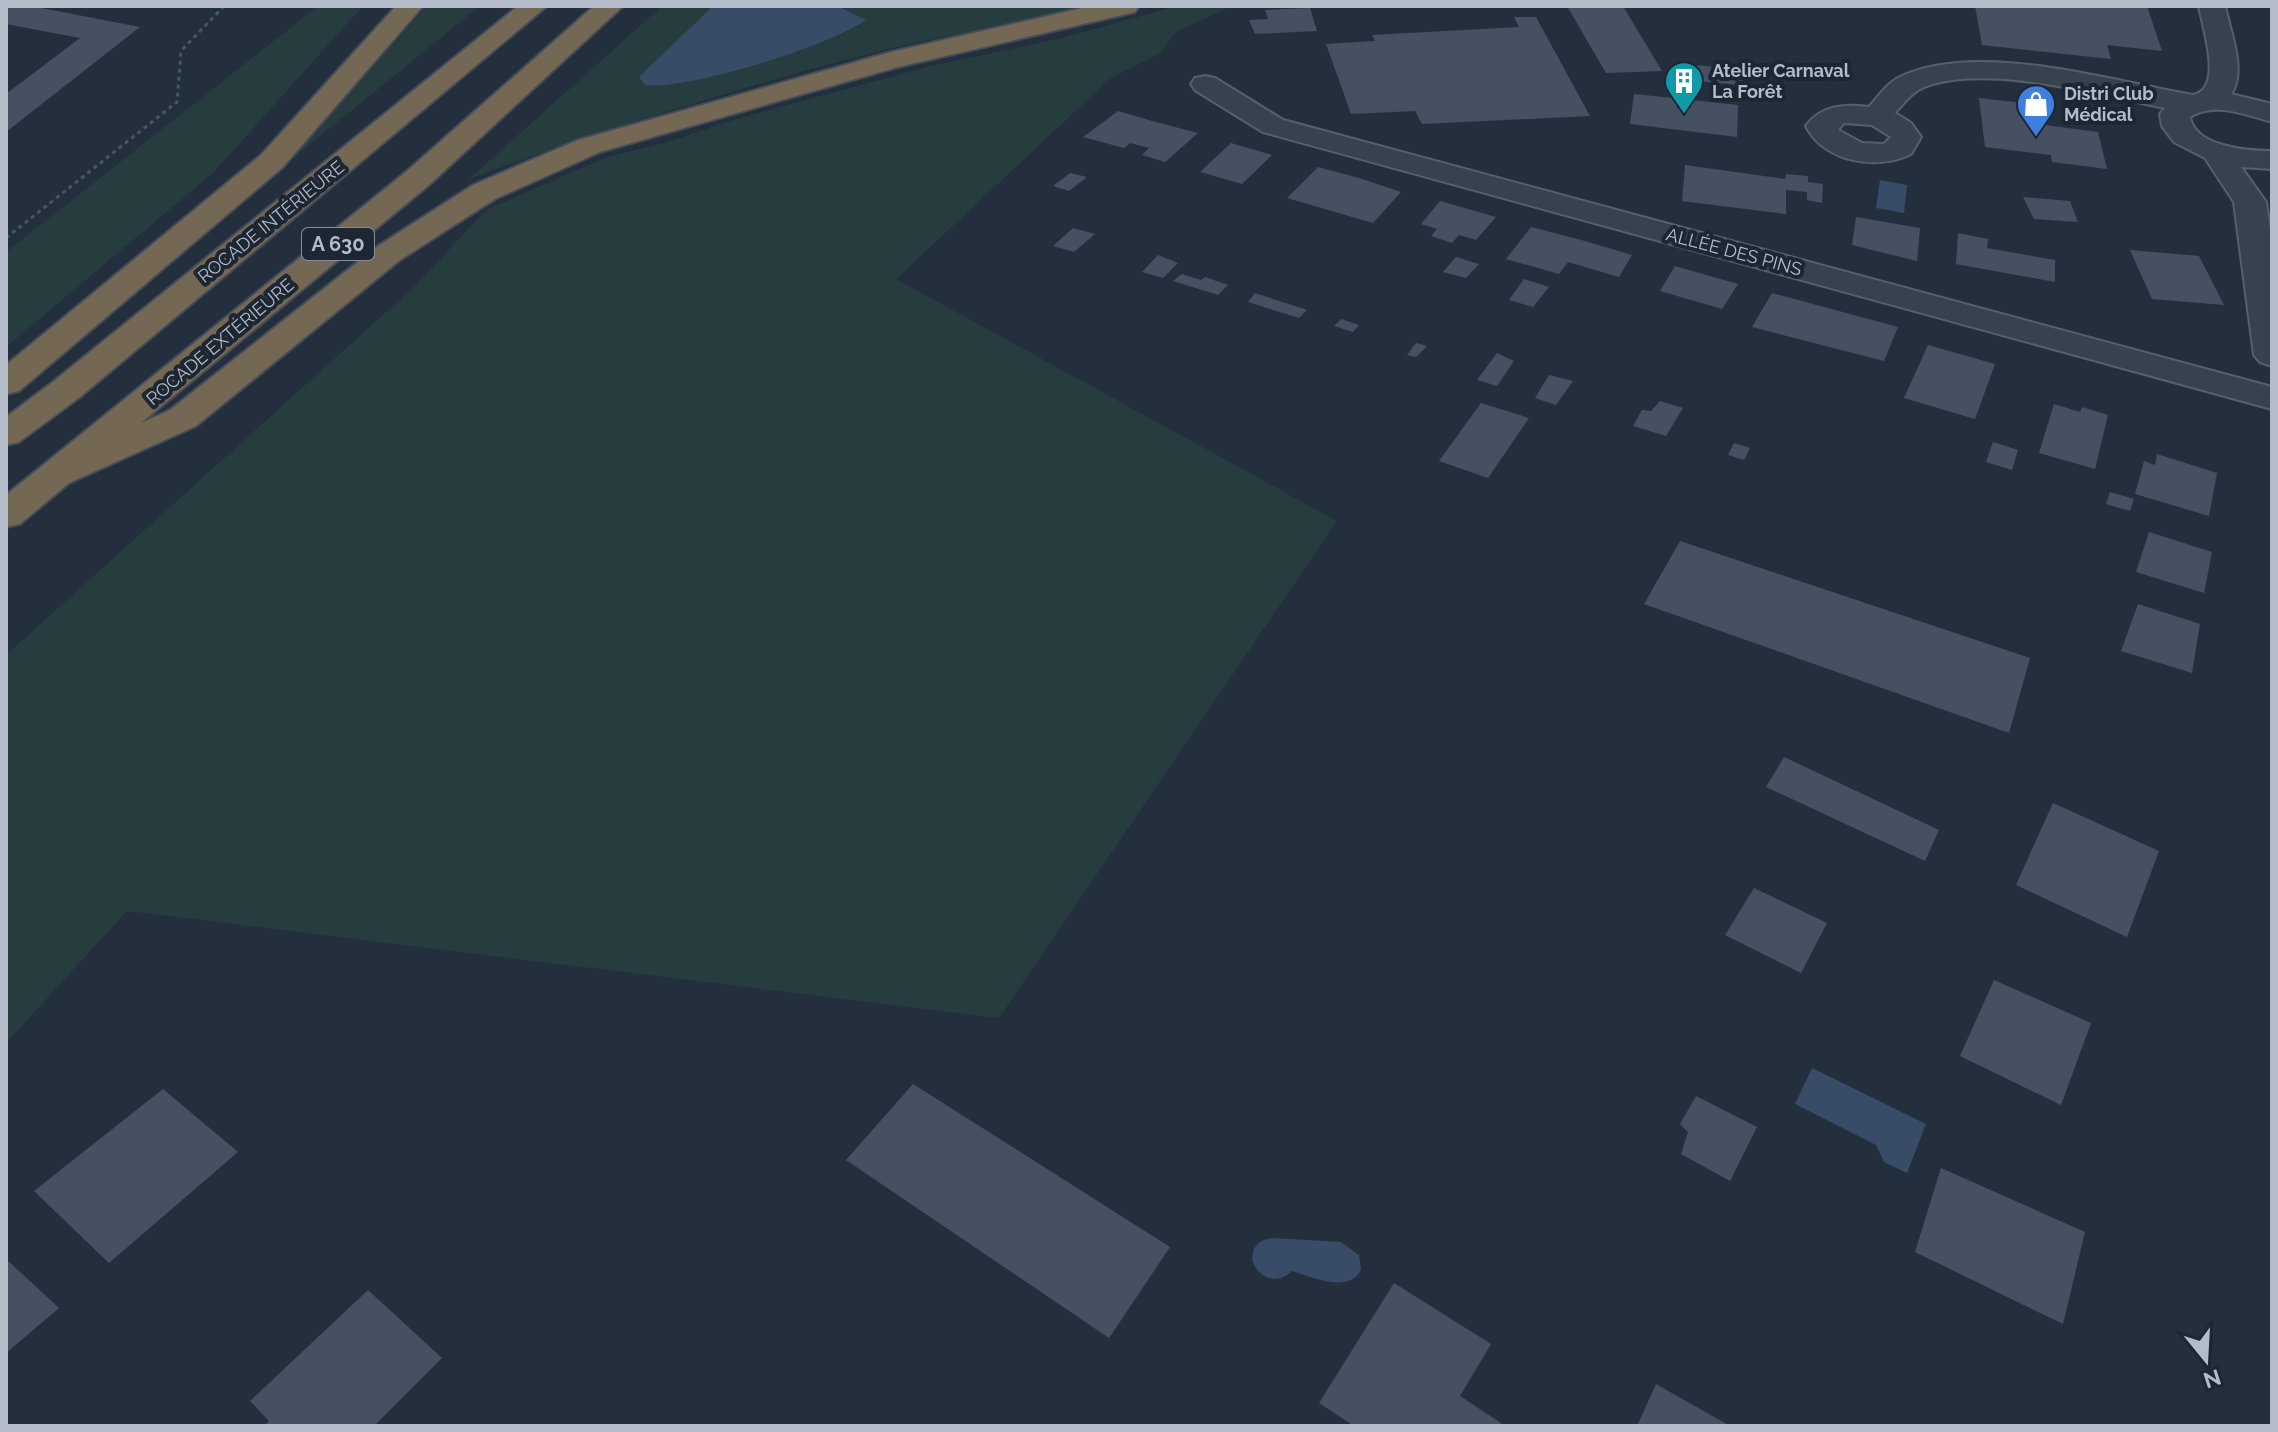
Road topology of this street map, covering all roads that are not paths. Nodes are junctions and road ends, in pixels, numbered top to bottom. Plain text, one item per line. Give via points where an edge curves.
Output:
1 (410, 6) edge
2 (534, 6) edge
3 (610, 6) edge
4 (1126, 6) edge
5 (2212, 6) edge
6 (2224, 69) junction
7 (1205, 84) dead end
8 (2192, 109) junction
9 (2259, 109) edge
10 (1875, 116) dead end
11 (2216, 152) junction
12 (2270, 160) edge
13 (2250, 202) junction
14 (2272, 355) edge
15 (6, 383) edge
16 (2272, 398) edge
17 (6, 434) edge
18 (58, 474) junction
19 (6, 515) edge

1 - 15 highway via 272,161
2 - 17 highway, ROCADE INTÉRIEURE / A 630
3 - 18 highway, ROCADE EXTÉRIEURE / A 630 via 418,178
4 - 18 highway via 891,60 619,137 497,186 389,253 183,418
5 - 6 street
6 - 8 street via 2223,85
6 - 9 street
7 - 16 street, ALLÉE DES PINS via 1273,126
8 - 9 street
8 - 10 street via 2145,105 2110,90 2044,78 1956,71 1907,84
8 - 11 street via 2180,132
11 - 12 street
11 - 13 street
12 - 13 street
13 - 14 street
18 - 19 highway, ROCADE EXTÉRIEURE / A 630

